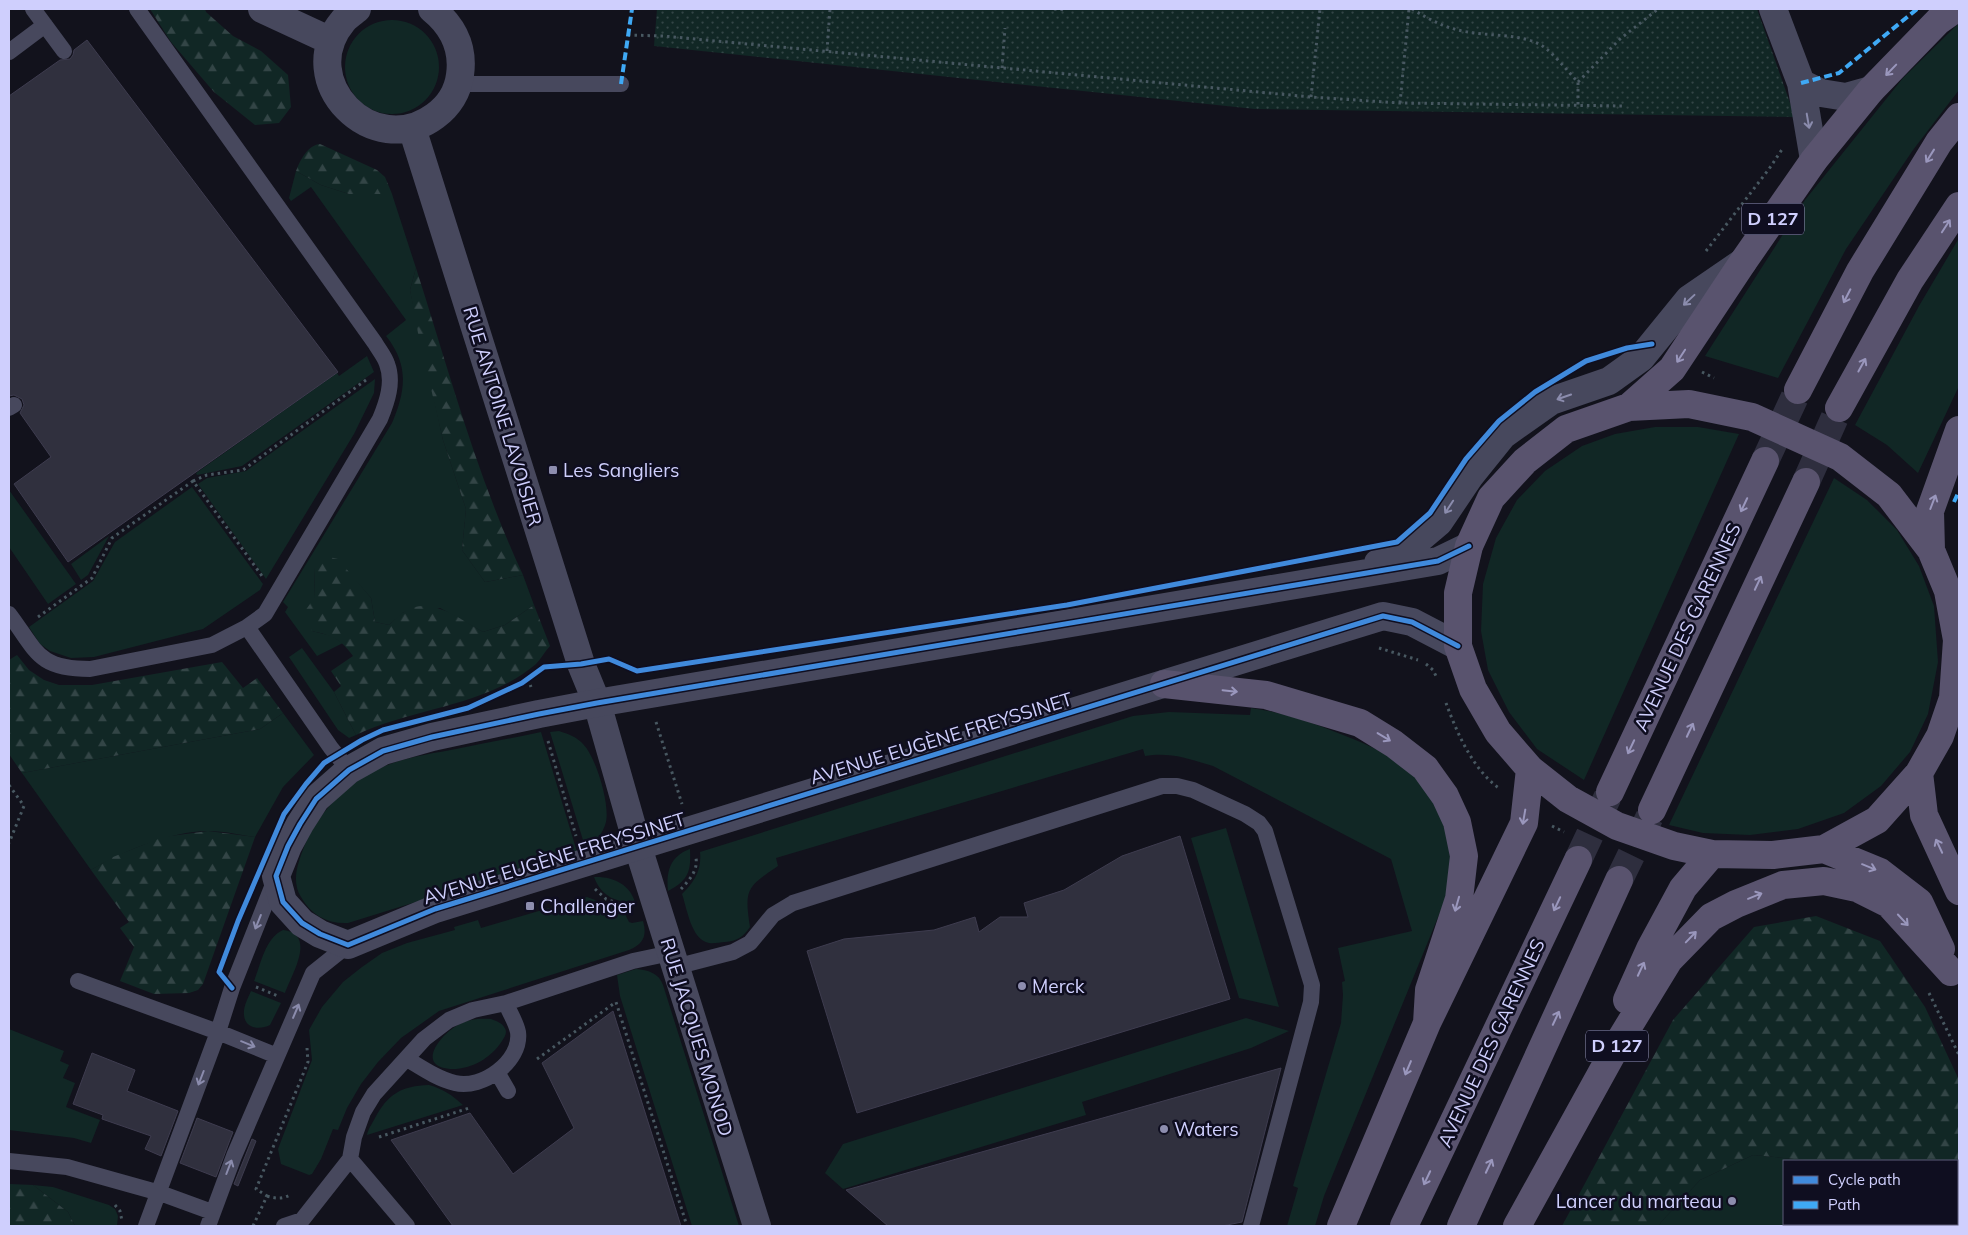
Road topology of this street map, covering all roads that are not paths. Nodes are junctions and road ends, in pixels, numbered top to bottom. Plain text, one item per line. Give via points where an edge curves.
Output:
1 (33, 9) edge
2 (137, 9) edge
3 (262, 9) edge
4 (357, 9) edge
5 (432, 9) edge
6 (1773, 9) edge
7 (1954, 9) edge
8 (45, 26) junction
9 (331, 41) junction
10 (64, 51) dead end
11 (9, 52) edge
12 (1802, 83) junction
13 (458, 84) junction
14 (621, 84) dead end
15 (1872, 90) junction
16 (1959, 118) edge
17 (412, 128) junction
18 (1814, 160) junction
19 (1959, 206) edge
20 (1743, 262) junction
21 (1798, 390) tunnel mouth
22 (1629, 407) junction
23 (1839, 408) tunnel mouth
24 (1959, 430) edge
25 (1765, 461) tunnel mouth
26 (1806, 482) tunnel mouth
27 (1468, 546) junction
28 (1931, 550) junction
29 (1351, 575) junction
30 (9, 614) edge
31 (247, 627) junction
32 (1458, 646) junction
33 (1164, 684) junction
34 (597, 703) junction
35 (1530, 769) junction
36 (349, 770) junction
37 (1919, 773) junction
38 (1610, 792) tunnel mouth
39 (1652, 810) tunnel mouth
40 (638, 847) junction
41 (1575, 848) tunnel mouth
42 (1824, 849) junction
43 (1712, 854) junction
44 (276, 876) junction
45 (1619, 880) tunnel mouth
46 (1959, 891) edge
47 (348, 945) junction
48 (673, 960) junction
49 (1955, 980) edge
50 (78, 981) dead end
51 (506, 1003) junction
52 (1427, 1023) junction
53 (218, 1032) junction
54 (277, 1056) junction
55 (407, 1059) junction
56 (496, 1072) junction
57 (508, 1091) dead end
58 (350, 1159) junction
59 (9, 1161) edge
60 (1539, 1188) junction
61 (160, 1193) junction
62 (210, 1219) edge
63 (146, 1226) edge
64 (284, 1226) edge
65 (407, 1226) edge
66 (756, 1226) edge
67 (1251, 1226) edge
68 (1341, 1226) edge
69 (1404, 1226) edge
70 (1461, 1226) edge
71 (1517, 1226) edge

1 - 8 lane
2 - 31 lane via 387,364 390,385 380,419 265,614
3 - 9 street
4 - 9 street via 343,21
5 - 13 street via 445,19 457,39 462,62
6 - 12 street
7 -> 15 main road, D 127 via 1938,21
8 - 10 lane
8 - 11 lane
9 - 17 street via 328,68 330,82 339,101 353,116 371,126 392,130
12 - 15 street via 1821,93 1846,98
12 -> 18 street
13 - 14 lane
13 - 17 street via 452,100 441,112
15 - 18 main road, D 127
16 -> 21 main road via 1939,142 1860,271
17 - 34 street, RUE ANTOINE LAVOISIER via 581,664
18 - 20 main road, D 127
23 -> 19 main road via 1910,280
20 -> 22 main road, D 127 via 1672,370
20 -> 29 street via 1688,299 1641,358 1609,381 1551,401 1503,435 1439,522 1406,550
22 - 27 main road via 1566,429 1525,461 1491,498
22 - 28 main road via 1689,404 1752,417 1840,457 1889,494
28 -> 24 main road via 1930,511
25 -> 38 main road, AVENUE DES GARENNES
39 -> 26 main road
27 - 29 street via 1438,560
27 - 32 main road via 1458,593
28 - 37 main road via 1948,591 1957,640 1953,698 1940,736
29 - 34 street
30 - 31 lane via 36,654 46,662 71,669 90,669 212,645
31 - 36 lane
32 - 33 street, AVENUE EUGÈNE FREYSSINET via 1412,622 1383,616
32 - 35 main road via 1472,689 1498,732
33 - 40 street, AVENUE EUGÈNE FREYSSINET
33 -> 52 main road via 1266,695 1360,723 1425,768 1453,813 1464,856 1459,899 1430,990
34 - 36 street via 432,737 383,751
34 - 40 street, RUE ANTOINE LAVOISIER
35 - 43 main road via 1568,799 1617,826 1674,846
35 -> 52 main road via 1524,823
36 - 44 street via 316,799 288,846
37 - 42 main road via 1877,820
46 -> 37 main road via 1924,815
40 - 47 street, AVENUE EUGÈNE FREYSSINET via 435,909
40 - 48 street, RUE JACQUES MONOD
41 -> 69 main road, AVENUE DES GARENNES
42 - 43 main road via 1773,855
42 -> 49 main road, D 127 via 1880,872 1919,902
60 -> 43 main road via 1650,949 1683,888
44 - 47 street via 283,902 302,923
44 -> 53 lane
70 -> 45 main road
54 -> 47 lane via 313,974
48 - 51 lane via 633,961
48 - 66 street, RUE JACQUES MONOD
48 - 67 lane via 733,952 750,943 773,915 793,902 1162,786 1193,790 1245,814 1259,822 1265,831 1312,985 1311,1002
60 -> 49 main road, D 127 via 1669,960 1711,916 1783,885 1824,881 1857,888 1889,904
50 - 53 lane
51 - 55 lane via 473,1010 449,1020 424,1039
51 - 56 lane via 518,1032 516,1053
52 -> 68 main road
53 -> 54 lane
53 -> 61 lane
62 -> 54 lane
55 - 56 lane via 456,1084 474,1084
55 - 58 lane via 374,1094 363,1112
56 - 57 lane
58 - 64 lane via 302,1220
58 - 65 lane
59 - 61 lane via 67,1167
60 - 71 main road
61 - 62 lane
61 - 63 lane

